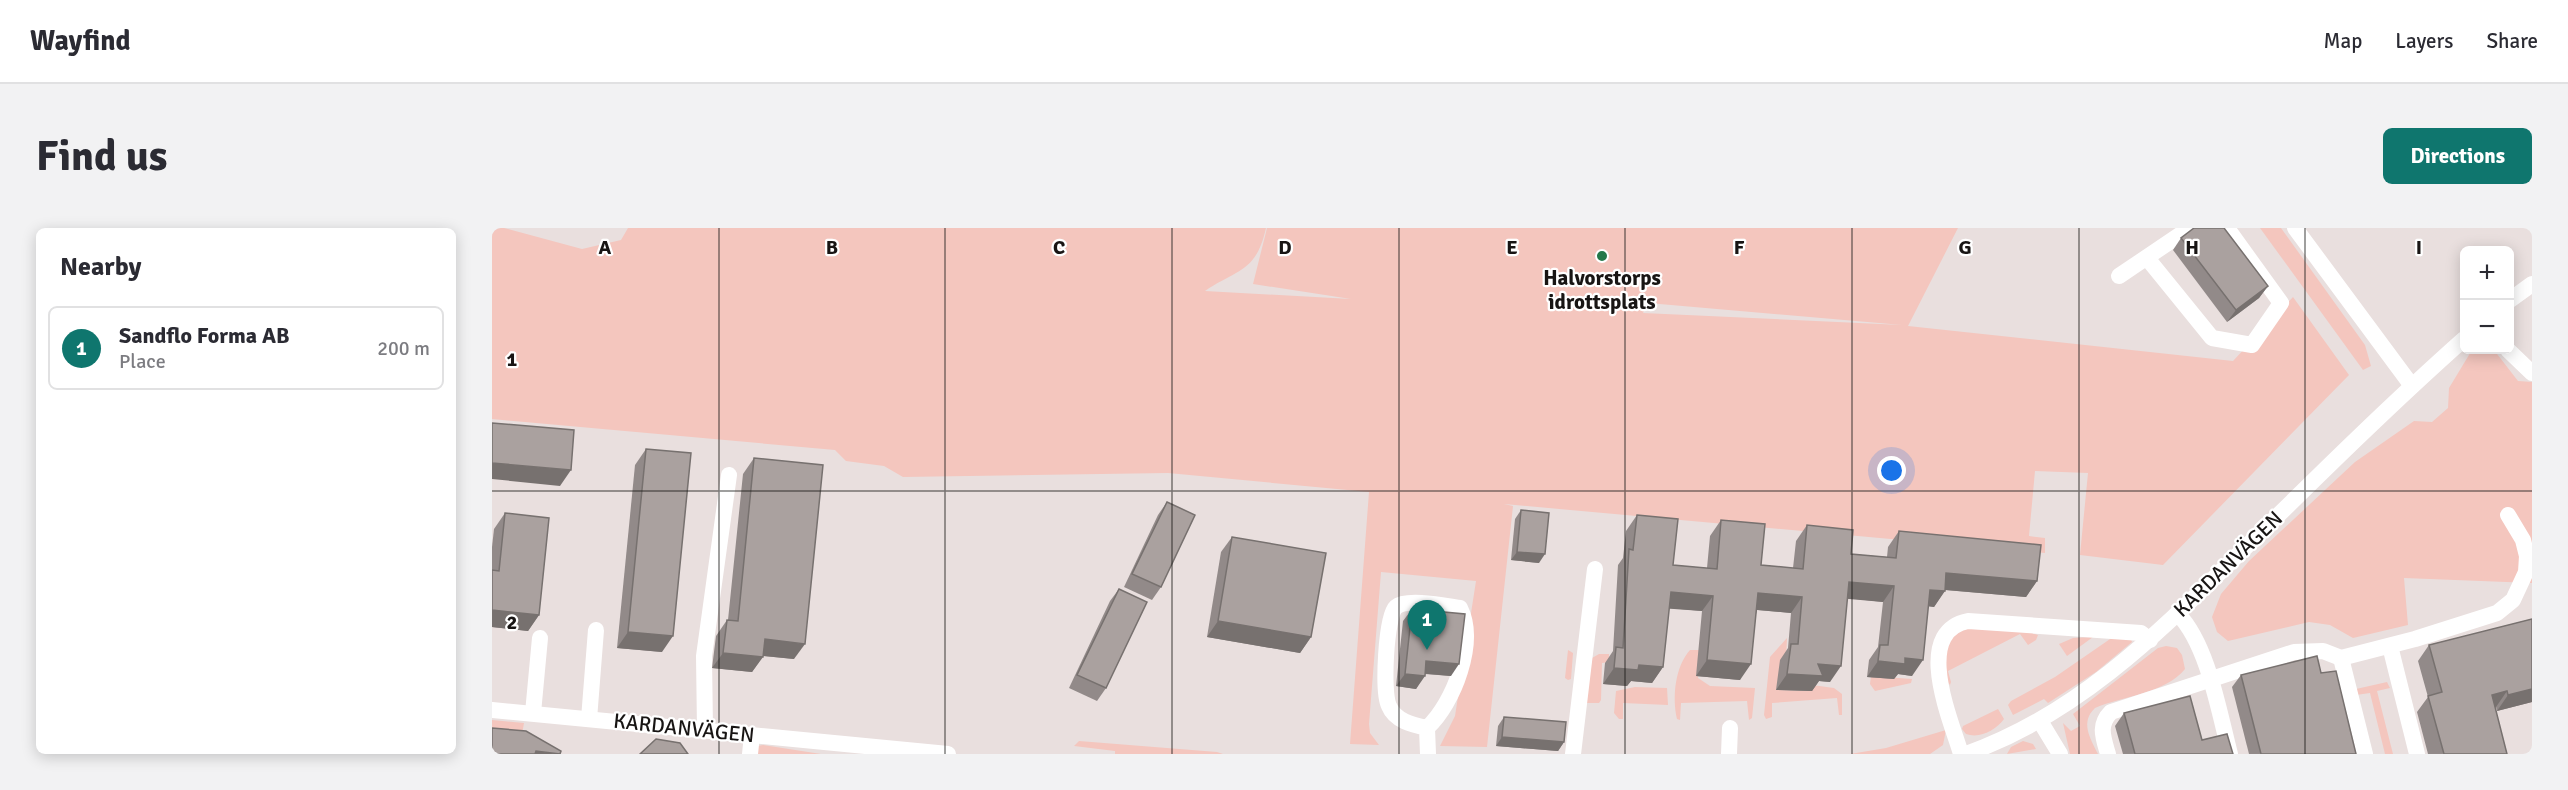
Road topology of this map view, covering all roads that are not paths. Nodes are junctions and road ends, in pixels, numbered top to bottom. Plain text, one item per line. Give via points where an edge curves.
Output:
1 (2190, 228) edge
2 (2227, 228) edge
3 (2295, 228) edge
4 (2146, 258) junction
5 (2119, 276) dead end
6 (2532, 284) edge
7 (2514, 297) edge
8 (2460, 343) edge
9 (2512, 354) edge
10 (2532, 373) edge
11 (2412, 386) junction
12 (729, 475) dead end
13 (2508, 514) dead end
14 (1595, 569) dead end
15 (2178, 614) junction
16 (596, 630) dead end
17 (540, 638) dead end
18 (2150, 640) junction
19 (2390, 646) junction
20 (2341, 658) junction
21 (2210, 679) junction
22 (492, 710) edge
23 (533, 713) junction
24 (589, 719) junction
25 (2040, 721) junction
26 (1427, 728) junction
27 (1730, 728) dead end
28 (705, 730) junction
29 (752, 735) junction
30 (1975, 753) edge
31 (750, 754) edge
32 (948, 754) edge
33 (1428, 754) edge
34 (1573, 754) edge
35 (1729, 754) edge
36 (1961, 754) edge
37 (2060, 754) edge
38 (2108, 754) edge
39 (2230, 754) edge
40 (2365, 754) edge
41 (2417, 754) edge

1 - 4 street
2 - 4 street via 2281,303 2252,345 2212,338
3 - 11 street
4 - 5 street
6 - 7 street
8 - 11 street, KARDANVÄGEN
9 - 10 street
11 - 15 street, KARDANVÄGEN
12 - 28 street via 704,656
13 - 19 street via 2527,556 2523,584 2513,600 2497,613 2479,620
14 - 34 street
15 - 18 street, KARDANVÄGEN
15 - 21 street via 2186,622
16 - 24 street
17 - 23 street
18 - 25 street, KARDANVÄGEN via 2081,696
18 - 36 street via 2141,633 1957,623 1945,635 1938,655 1938,679
19 - 20 street
19 - 41 street
20 - 21 street via 2324,651 2294,652
20 - 40 street
21 - 38 street via 2111,712 2104,719 2102,730
21 - 39 street
22 - 23 street, KARDANVÄGEN
23 - 24 street, KARDANVÄGEN
24 - 28 street, KARDANVÄGEN
25 - 30 street, KARDANVÄGEN
25 - 37 street
26 - 26 street via 1437,719 1458,682 1465,619 1460,608 1406,602 1389,616 1386,689 1389,706 1401,719
26 - 33 street
27 - 35 street
28 - 29 street, KARDANVÄGEN
29 - 31 street
29 - 32 street, KARDANVÄGEN

